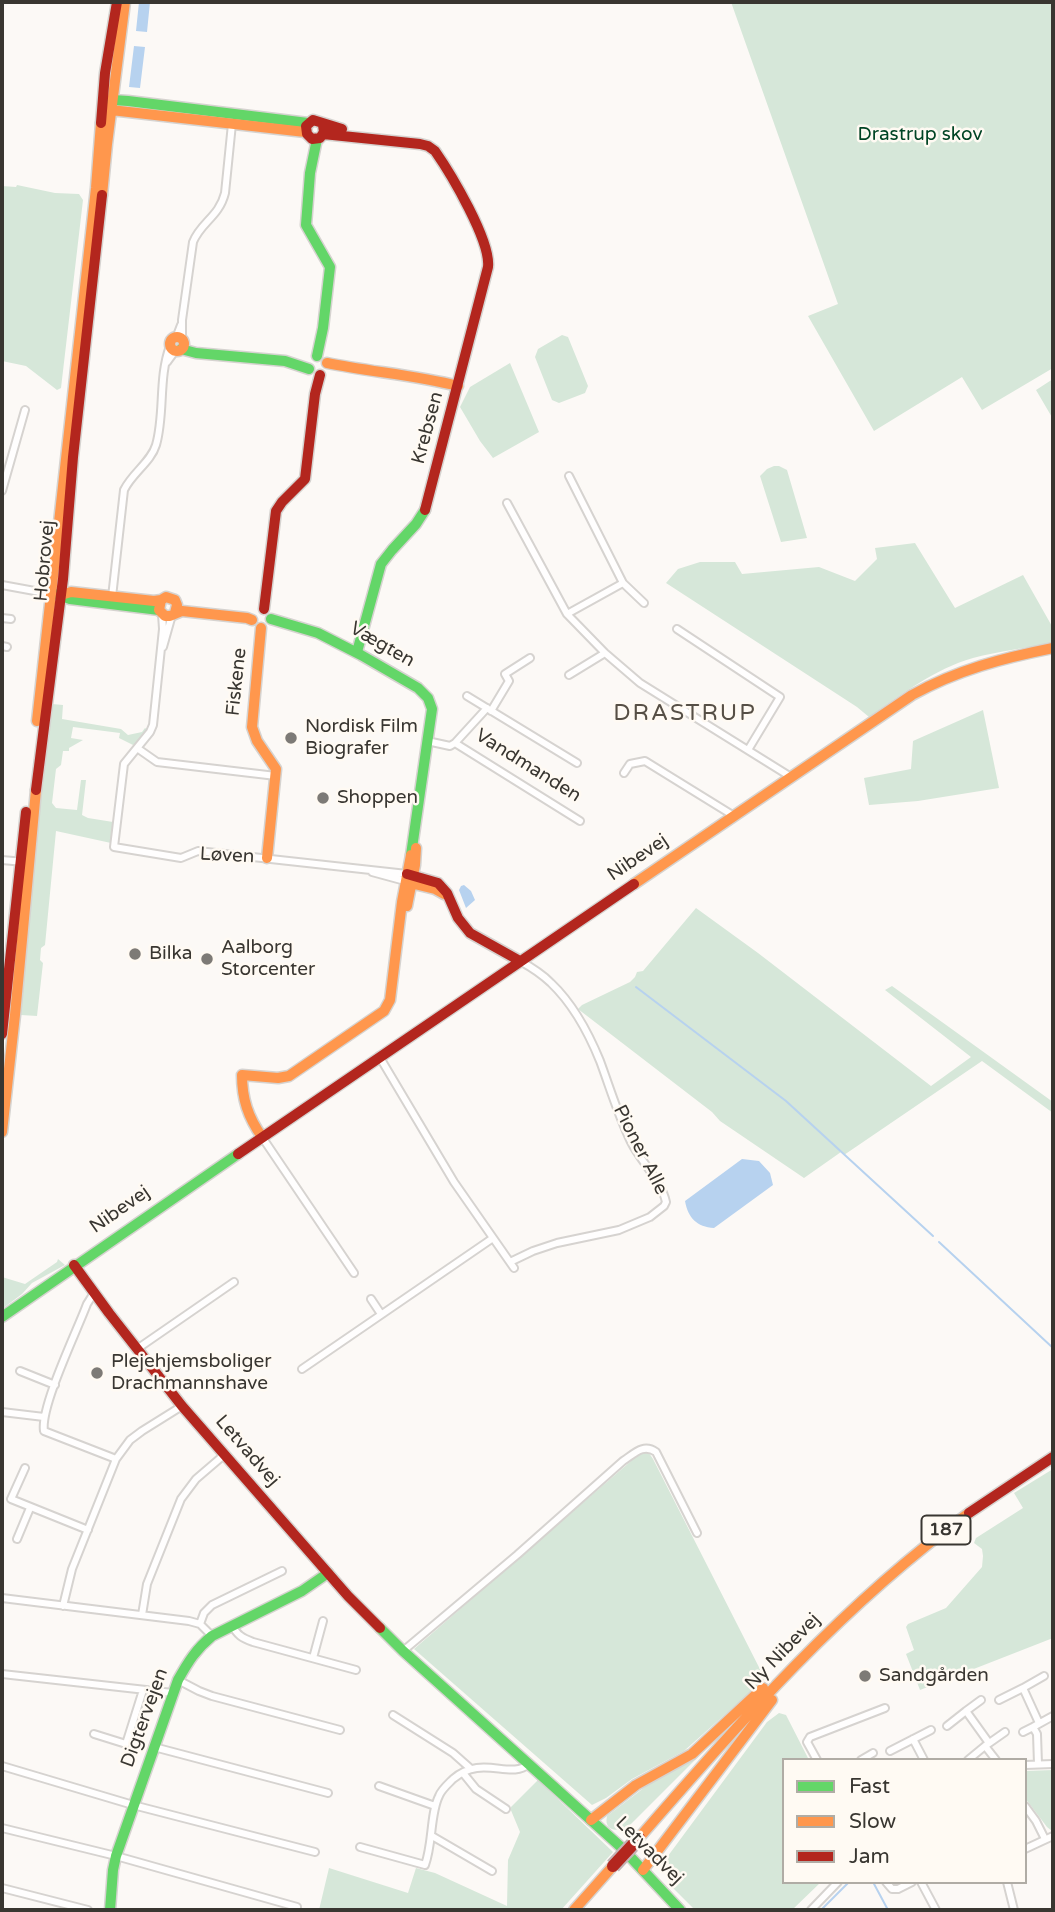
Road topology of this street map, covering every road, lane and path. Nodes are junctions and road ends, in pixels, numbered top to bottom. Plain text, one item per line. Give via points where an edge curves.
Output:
1 (117, 2) edge
2 (125, 2) edge
3 (110, 105) junction
4 (232, 124) junction
5 (314, 132) junction
6 (178, 345) junction
7 (318, 365) junction
8 (458, 386) junction
9 (25, 410) dead end
10 (569, 476) dead end
11 (2, 491) edge
12 (507, 503) dead end
13 (623, 583) junction
14 (2, 585) edge
15 (56, 595) junction
16 (112, 597) junction
17 (645, 603) dead end
18 (168, 609) junction
19 (566, 614) junction
20 (2, 618) edge
21 (261, 618) junction
22 (11, 619) dead end
23 (677, 629) dead end
24 (1053, 648) edge
25 (357, 652) junction
26 (605, 653) junction
27 (530, 658) dead end
28 (569, 675) dead end
29 (467, 696) dead end
30 (489, 709) junction
31 (427, 741) junction
32 (455, 743) junction
33 (137, 748) junction
34 (748, 750) junction
35 (577, 762) dead end
36 (624, 773) dead end
37 (276, 776) junction
38 (791, 777) junction
39 (734, 816) junction
40 (580, 821) dead end
41 (267, 858) junction
42 (2, 860) edge
43 (25, 862) junction
44 (409, 878) junction
45 (520, 961) junction
46 (2, 1034) edge
47 (379, 1056) junction
48 (2, 1126) edge
49 (262, 1137) junction
50 (493, 1238) junction
51 (74, 1265) junction
52 (354, 1273) dead end
53 (234, 1282) dead end
54 (94, 1293) junction
55 (371, 1299) dead end
56 (381, 1314) junction
57 (2, 1317) edge
58 (137, 1349) junction
59 (302, 1369) dead end
60 (20, 1371) dead end
61 (55, 1385) junction
62 (182, 1406) junction
63 (2, 1412) edge
64 (44, 1417) junction
65 (224, 1455) junction
66 (1053, 1457) edge
67 (116, 1460) junction
68 (25, 1468) dead end
69 (30, 1508) junction
70 (88, 1530) junction
71 (697, 1533) dead end
72 (17, 1539) dead end
73 (282, 1571) dead end
74 (328, 1573) junction
75 (2, 1598) edge
76 (63, 1606) junction
77 (848, 1614) junction
78 (142, 1615) junction
79 (323, 1621) dead end
80 (200, 1624) junction
81 (232, 1625) junction
82 (212, 1636) junction
83 (814, 1645) junction
84 (403, 1651) junction
85 (313, 1658) junction
86 (356, 1670) dead end
87 (2, 1674) edge
88 (1044, 1676) dead end
89 (178, 1680) junction
90 (1023, 1688) junction
91 (143, 1690) junction
92 (173, 1693) junction
93 (981, 1700) dead end
94 (999, 1700) dead end
95 (885, 1708) dead end
96 (966, 1711) junction
97 (393, 1715) dead end
98 (1053, 1716) edge
99 (1036, 1725) junction
100 (947, 1726) dead end
101 (340, 1730) dead end
102 (931, 1730) dead end
103 (1005, 1732) dead end
104 (1023, 1732) dead end
105 (93, 1734) dead end
106 (913, 1740) junction
107 (987, 1745) junction
108 (154, 1747) junction
109 (890, 1751) dead end
110 (873, 1754) dead end
111 (816, 1758) edge
112 (865, 1758) edge
113 (923, 1758) edge
114 (971, 1758) edge
115 (995, 1758) edge
116 (529, 1764) junction
117 (1038, 1764) junction
118 (1053, 1764) edge
119 (1027, 1765) edge
120 (2, 1766) edge
121 (471, 1769) junction
122 (463, 1773) junction
123 (379, 1786) dead end
124 (328, 1793) dead end
125 (134, 1805) junction
126 (435, 1806) junction
127 (506, 1809) dead end
128 (1027, 1809) edge
129 (591, 1820) junction
130 (2, 1828) edge
131 (432, 1836) junction
132 (1053, 1836) edge
133 (1045, 1839) junction
134 (360, 1847) dead end
135 (1027, 1848) edge
136 (315, 1852) dead end
137 (116, 1856) junction
138 (643, 1870) junction
139 (492, 1871) dead end
140 (836, 1884) edge
141 (888, 1884) edge
142 (908, 1884) edge
143 (922, 1884) edge
144 (1008, 1884) edge
145 (2, 1888) edge
146 (297, 1907) dead end
147 (88, 1910) edge
148 (110, 1910) edge
149 (574, 1910) edge
150 (680, 1910) edge
151 (811, 1910) edge
152 (936, 1910) edge
153 (1014, 1910) edge

1 - 3 main road
2 - 3 main road, Hobrovej
3 - 4 main road, Krebsen
3 - 5 main road, Krebsen
3 - 15 main road, Hobrovej
3 - 15 main road, Hobrovej via 95,201
4 - 5 main road, Krebsen
4 - 6 street via 223,203 193,242
5 - 7 main road, Fiskene via 306,225 330,267
5 - 8 main road, Krebsen via 332,129 423,137 447,156 489,258
6 - 7 main road via 196,353
6 - 16 street via 166,363 155,450 124,490
7 - 8 main road via 427,377
7 - 21 main road, Fiskene via 305,479 276,511
8 - 25 main road, Krebsen via 426,509 381,564
9 - 11 street
10 - 13 street
12 - 19 street
13 - 17 street
13 - 19 street
14 - 15 street
15 - 16 main road, Vægten via 71,592
15 - 18 main road, Vægten via 118,607
15 - 43 main road, Hobrovej via 53,663
16 - 18 main road, Vægten via 154,601
18 - 21 main road, Vægten
18 - 33 street, Løven via 153,725
19 - 26 street
20 - 22 street
21 - 25 main road, Vægten via 303,626
21 - 37 main road, Fiskene via 252,727
23 - 34 street via 780,697
24 - 38 main road, Nibevej via 976,665 933,683
25 - 31 main road, Vægten via 425,694 432,709
26 - 28 street
26 - 34 street via 640,683
27 - 30 street, Vandmanden via 505,674 509,681
29 - 30 street, Vandmanden
30 - 32 street, Vandmanden
30 - 35 street, Vandmanden
31 - 32 street, Vandmanden
31 - 44 main road via 416,854
32 - 40 street, Vandmanden
33 - 37 street via 157,762
33 - 41 street, Løven via 124,764 114,847 181,858 198,850
34 - 38 street
36 - 39 street via 630,764 645,761
37 - 41 main road
38 - 39 main road, Nibevej
39 - 45 main road, Nibevej
41 - 44 street, Løven
42 - 43 street
43 - 46 main road, Hobrovej
43 - 48 main road, Hobrovej
44 - 45 main road via 438,883 470,933
44 - 49 main road via 390,1000 384,1011 289,1076 242,1075 247,1114
45 - 47 main road, Nibevej
45 - 50 street, Pioner Alle via 551,982 580,1023 627,1134 666,1202 650,1217 619,1230 557,1243 512,1265
47 - 49 main road, Nibevej
47 - 50 street
49 - 51 main road, Nibevej
49 - 52 street
50 - 56 street
51 - 54 main road, Letvadvej
51 - 57 main road, Nibevej
53 - 58 street
54 - 58 main road, Letvadvej
54 - 61 street
55 - 56 street
56 - 59 street
58 - 62 main road, Letvadvej
60 - 61 street
61 - 64 street
62 - 65 main road, Letvadvej
62 - 67 street via 130,1440
63 - 64 street
64 - 67 street via 44,1431
65 - 74 main road, Letvadvej
65 - 78 street via 181,1499 147,1584
66 - 77 main road, Ny Nibevej / 187 via 924,1547
67 - 70 street
68 - 69 street via 11,1499
69 - 70 street
69 - 72 street
70 - 76 street via 69,1576
71 - 84 street via 656,1452 640,1449
73 - 80 street via 212,1605
74 - 81 main road, Digtervejen
74 - 84 main road, Letvadvej
75 - 76 street
76 - 78 street
77 - 83 main road, Ny Nibevej / 187
77 - 138 main road via 768,1706
78 - 80 street
79 - 85 street
80 - 82 street
81 - 82 main road, Digtervejen
81 - 85 street via 236,1633 253,1642
82 - 89 main road, Digtervejen via 190,1658
83 - 129 main road via 692,1754 636,1785
83 - 149 main road, Ny Nibevej / 187, bridge
84 - 116 main road, Letvadvej
85 - 86 street
87 - 91 street
88 - 90 street
89 - 92 main road, Digtervejen
89 - 101 street via 212,1696
90 - 94 street
90 - 99 street
91 - 92 street
91 - 105 street via 126,1744
92 - 108 main road, Digtervejen
93 - 96 street
95 - 111 street via 810,1737 807,1741
96 - 100 street
96 - 107 street
97 - 121 street
98 - 99 street
99 - 104 street
99 - 117 street
102 - 106 street
103 - 107 street
106 - 109 street
106 - 113 street
107 - 114 street
107 - 115 street
108 - 124 street
108 - 125 main road, Digtervejen
110 - 112 street
116 - 121 street via 516,1770
116 - 129 main road, Letvadvej
117 - 118 street
117 - 119 street
120 - 125 street
121 - 122 street
122 - 126 street via 439,1794
122 - 127 street via 476,1789
123 - 126 street
125 - 136 street
125 - 137 main road, Digtervejen
126 - 131 street
128 - 133 street
129 - 138 main road, Letvadvej
130 - 137 street
131 - 134 street via 425,1865
131 - 139 street
132 - 133 street
133 - 135 street
137 - 146 street
137 - 148 main road, Digtervejen
138 - 150 main road, Letvadvej
140 - 151 street
141 - 142 street via 892,1889
143 - 152 street
144 - 153 street
145 - 147 street

